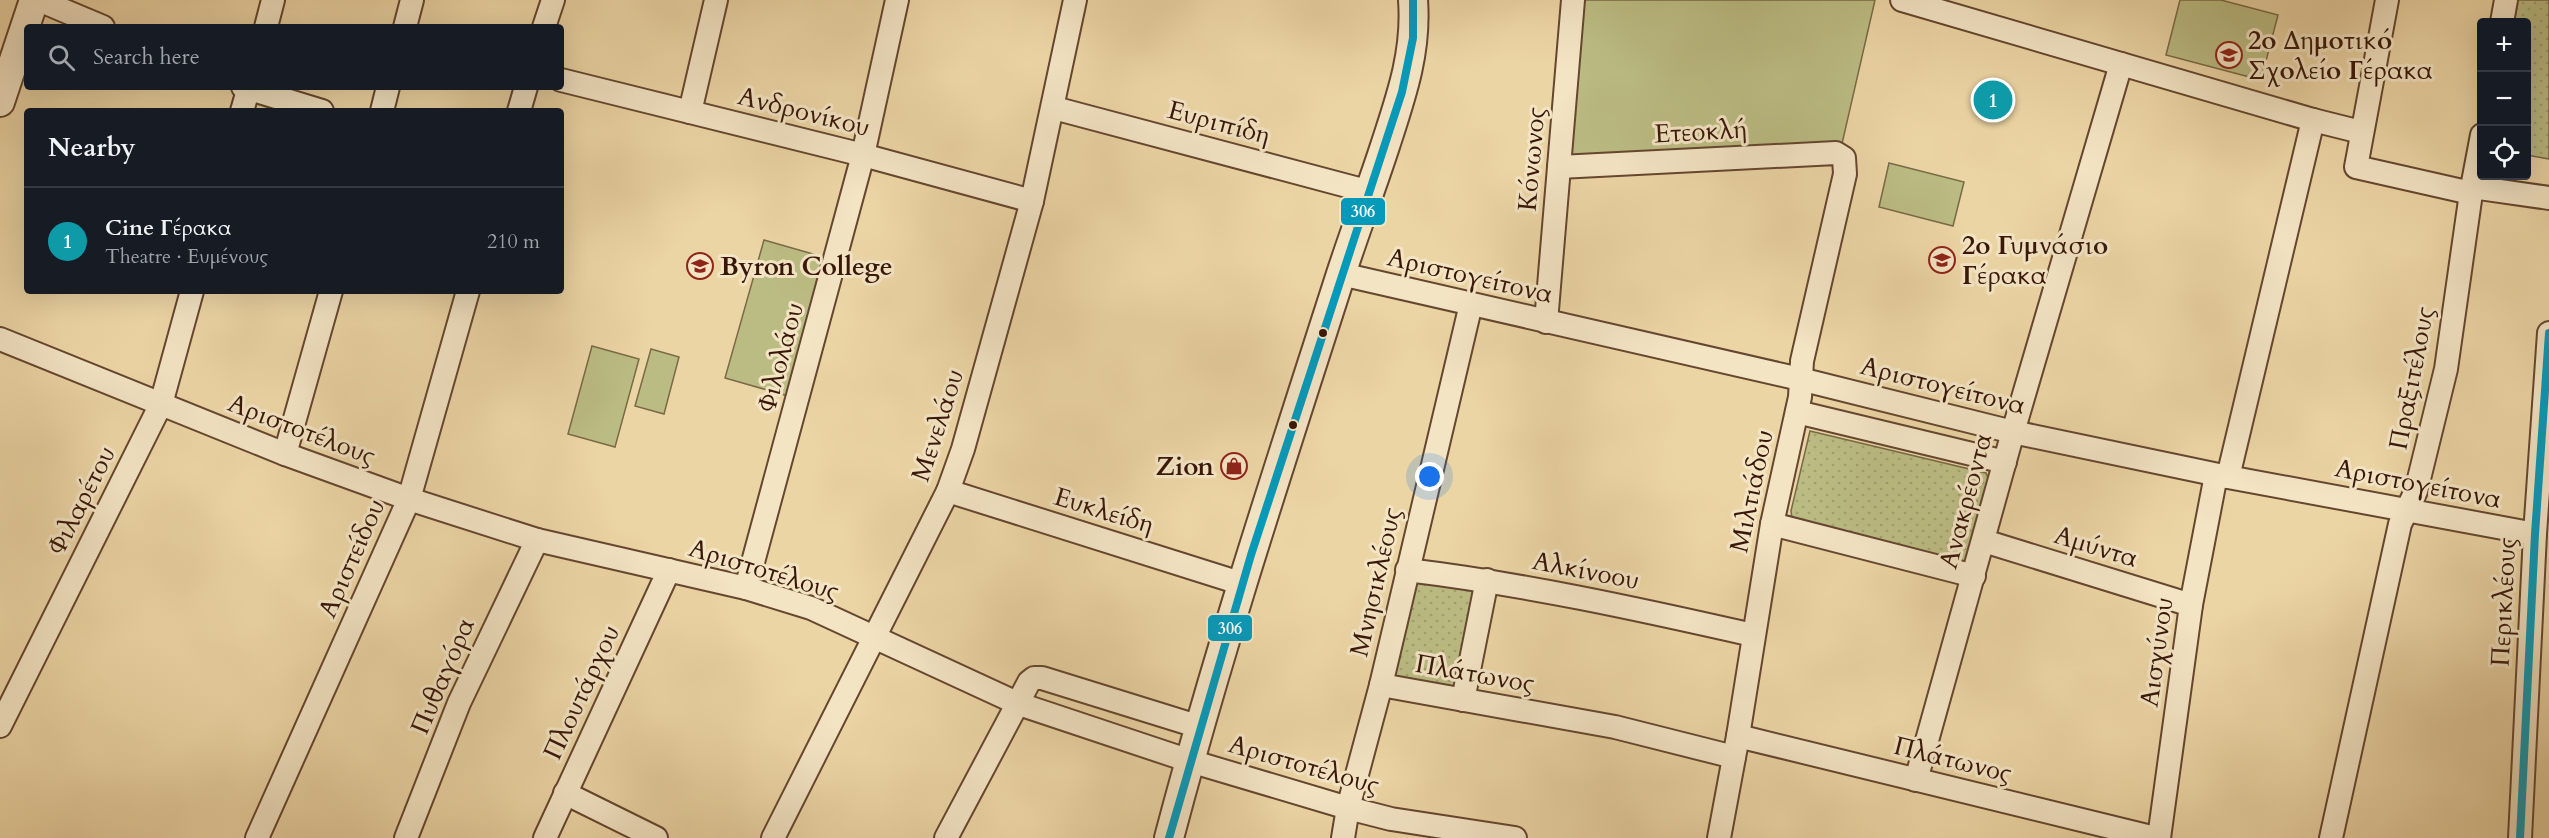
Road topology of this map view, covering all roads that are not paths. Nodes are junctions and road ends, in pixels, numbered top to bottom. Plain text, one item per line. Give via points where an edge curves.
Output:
1 (34, 0) edge
2 (39, 0) edge
3 (273, 0) edge
4 (412, 0) edge
5 (553, 0) edge
6 (716, 0) edge
7 (897, 0) edge
8 (1075, 0) edge
9 (1413, 0) edge
10 (1573, 0) edge
11 (1902, 0) edge
12 (2387, 0) edge
13 (2506, 0) edge
14 (2503, 18) edge
15 (26, 24) edge
16 (96, 24) edge
17 (267, 24) edge
18 (406, 24) edge
19 (545, 24) edge
20 (24, 30) edge
21 (2121, 64) junction
22 (564, 81) edge
23 (247, 90) edge
24 (254, 90) edge
25 (387, 90) edge
26 (525, 90) edge
27 (0, 102) edge
28 (243, 108) edge
29 (312, 108) edge
30 (382, 108) edge
31 (520, 108) edge
32 (1054, 108) junction
33 (690, 112) junction
34 (2313, 120) junction
35 (2361, 132) junction
36 (863, 155) junction
37 (1844, 158) joint
38 (2477, 159) edge
39 (1559, 167) junction
40 (2472, 190) junction
41 (1370, 192) junction
42 (2549, 198) edge
43 (1032, 201) junction
44 (1341, 274) junction
45 (191, 294) edge
46 (330, 294) edge
47 (467, 294) edge
48 (1471, 304) junction
49 (1546, 322) junction
50 (2549, 333) edge
51 (0, 339) edge
52 (1800, 379) junction
53 (161, 404) junction
54 (1797, 412) junction
55 (2013, 432) junction
56 (285, 454) junction
57 (2005, 462) junction
58 (2222, 476) junction
59 (948, 491) junction
60 (409, 499) junction
61 (2405, 509) junction
62 (1772, 524) junction
63 (2535, 534) junction
64 (537, 540) junction
65 (1984, 541) junction
66 (669, 570) junction
67 (1407, 570) junction
68 (1974, 576) junction
69 (1487, 580) junction
70 (1243, 584) junction
71 (746, 588) junction
72 (2191, 604) junction
73 (1753, 635) junction
74 (876, 636) junction
75 (1381, 686) junction
76 (1463, 700) junction
77 (1019, 704) junction
78 (0, 726) edge
79 (1200, 727) junction
80 (1736, 746) junction
81 (1190, 761) junction
82 (1916, 780) junction
83 (565, 792) junction
84 (1348, 808) junction
85 (257, 838) edge
86 (406, 838) edge
87 (545, 838) edge
88 (656, 838) edge
89 (772, 838) edge
90 (946, 838) edge
91 (1169, 838) edge
92 (1343, 838) edge
93 (1515, 838) edge
94 (1719, 838) edge
95 (2155, 838) edge
96 (2159, 838) edge
97 (2331, 838) edge
98 (2520, 838) edge

1 - 15 street
2 - 16 street
3 - 17 street
4 - 18 street
5 - 19 street
6 - 33 street
7 - 36 street, Φιλολάου
8 - 32 street, Μενελάου
9 - 41 street via 1406,84
10 - 39 street, Κόνωνος
11 - 21 street
12 - 35 street
13 - 14 street
20 - 27 street
21 - 34 street
21 - 55 street, Ανακρέοντα
22 - 33 street, Ανδρονίκου
23 - 28 street
24 - 29 street
25 - 30 street
26 - 31 street
32 - 41 street, Ευριπίδη
32 - 43 street, Μενελάου
33 - 36 street, Ανδρονίκου
34 - 35 street
34 - 58 street, Αισχύνου
35 - 40 street via 2356,167
36 - 43 street, Ανδρονίκου
36 - 71 street, Φιλολάου
37 - 39 street, Ετεοκλή via 1836,153
37 - 52 street, Μιλτιάδου via 1845,174
38 - 40 street, Πραξιτέλους
39 - 49 street, Κόνωνος
40 - 42 street
40 - 61 street, Πραξιτέλους via 2446,369 2416,491
41 - 44 street
43 - 59 street, Μενελάου
44 - 48 street, Αριστογείτονα
44 - 70 street
45 - 53 street, Φιλαρέτου
46 - 56 street
47 - 60 street, Αριστείδου
48 - 49 street, Αριστογείτονα
48 - 67 street, Μνησικλέους
49 - 52 street, Αριστογείτονα
50 - 63 street, Περικλέους
51 - 53 street, Αριστοτέλους
52 - 54 street, Μιλτιάδου
52 - 55 street, Αριστογείτονα
53 - 56 street, Αριστοτέλους
53 - 78 street, Φιλαρέτου
54 - 57 street
54 - 62 street, Μιλτιάδου
55 - 57 street, Ανακρέοντα
55 - 58 street, Αριστογείτονα
56 - 60 street, Αριστοτέλους
57 - 65 street, Ανακρέοντα
58 - 61 street, Αριστογείτονα
58 - 72 street, Αισχύνου
59 - 70 street, Ευκλείδη
59 - 74 street, Μενελάου
60 - 64 street, Αριστοτέλους
60 - 85 street, Αριστείδου
61 - 63 street, Αριστογείτονα
61 - 97 street, Πραξιτέλους
62 - 68 street
62 - 73 street, Μιλτιάδου
63 - 98 street, Περικλέους
64 - 66 street, Αριστοτέλους
64 - 86 street, Πυθαγόρα via 459,703
65 - 68 street, Ανακρέοντα
65 - 72 street, Αμύντα
66 - 71 street, Αριστοτέλους
66 - 83 street, Πλουτάρχου
67 - 69 street, Αλκίνοου
67 - 75 street, Μνησικλέους
68 - 82 street, Ανακρέοντα
69 - 73 street, Αλκίνοου
69 - 76 street
70 - 79 street
71 - 74 street, Αριστοτέλους via 811,608
72 - 96 street, Αισχύνου
73 - 80 street, Μιλτιάδου
74 - 77 street, Αριστοτέλους
74 - 89 street, Μενελάου
75 - 76 street, Πλάτωνος
75 - 84 street, Μνησικλέους
76 - 80 street, Πλάτωνος
77 - 79 street via 1029,682 1042,678
77 - 81 street, Αριστοτέλους
77 - 90 street
79 - 81 street
80 - 82 street, Πλάτωνος
80 - 94 street, Μιλτιάδου
81 - 84 street, Αριστοτέλους
81 - 91 street
82 - 95 street, Πλάτωνος
83 - 87 street, Πλουτάρχου
83 - 88 street
84 - 92 street, Μνησικλέους
84 - 93 street, Αριστοτέλους via 1391,819

